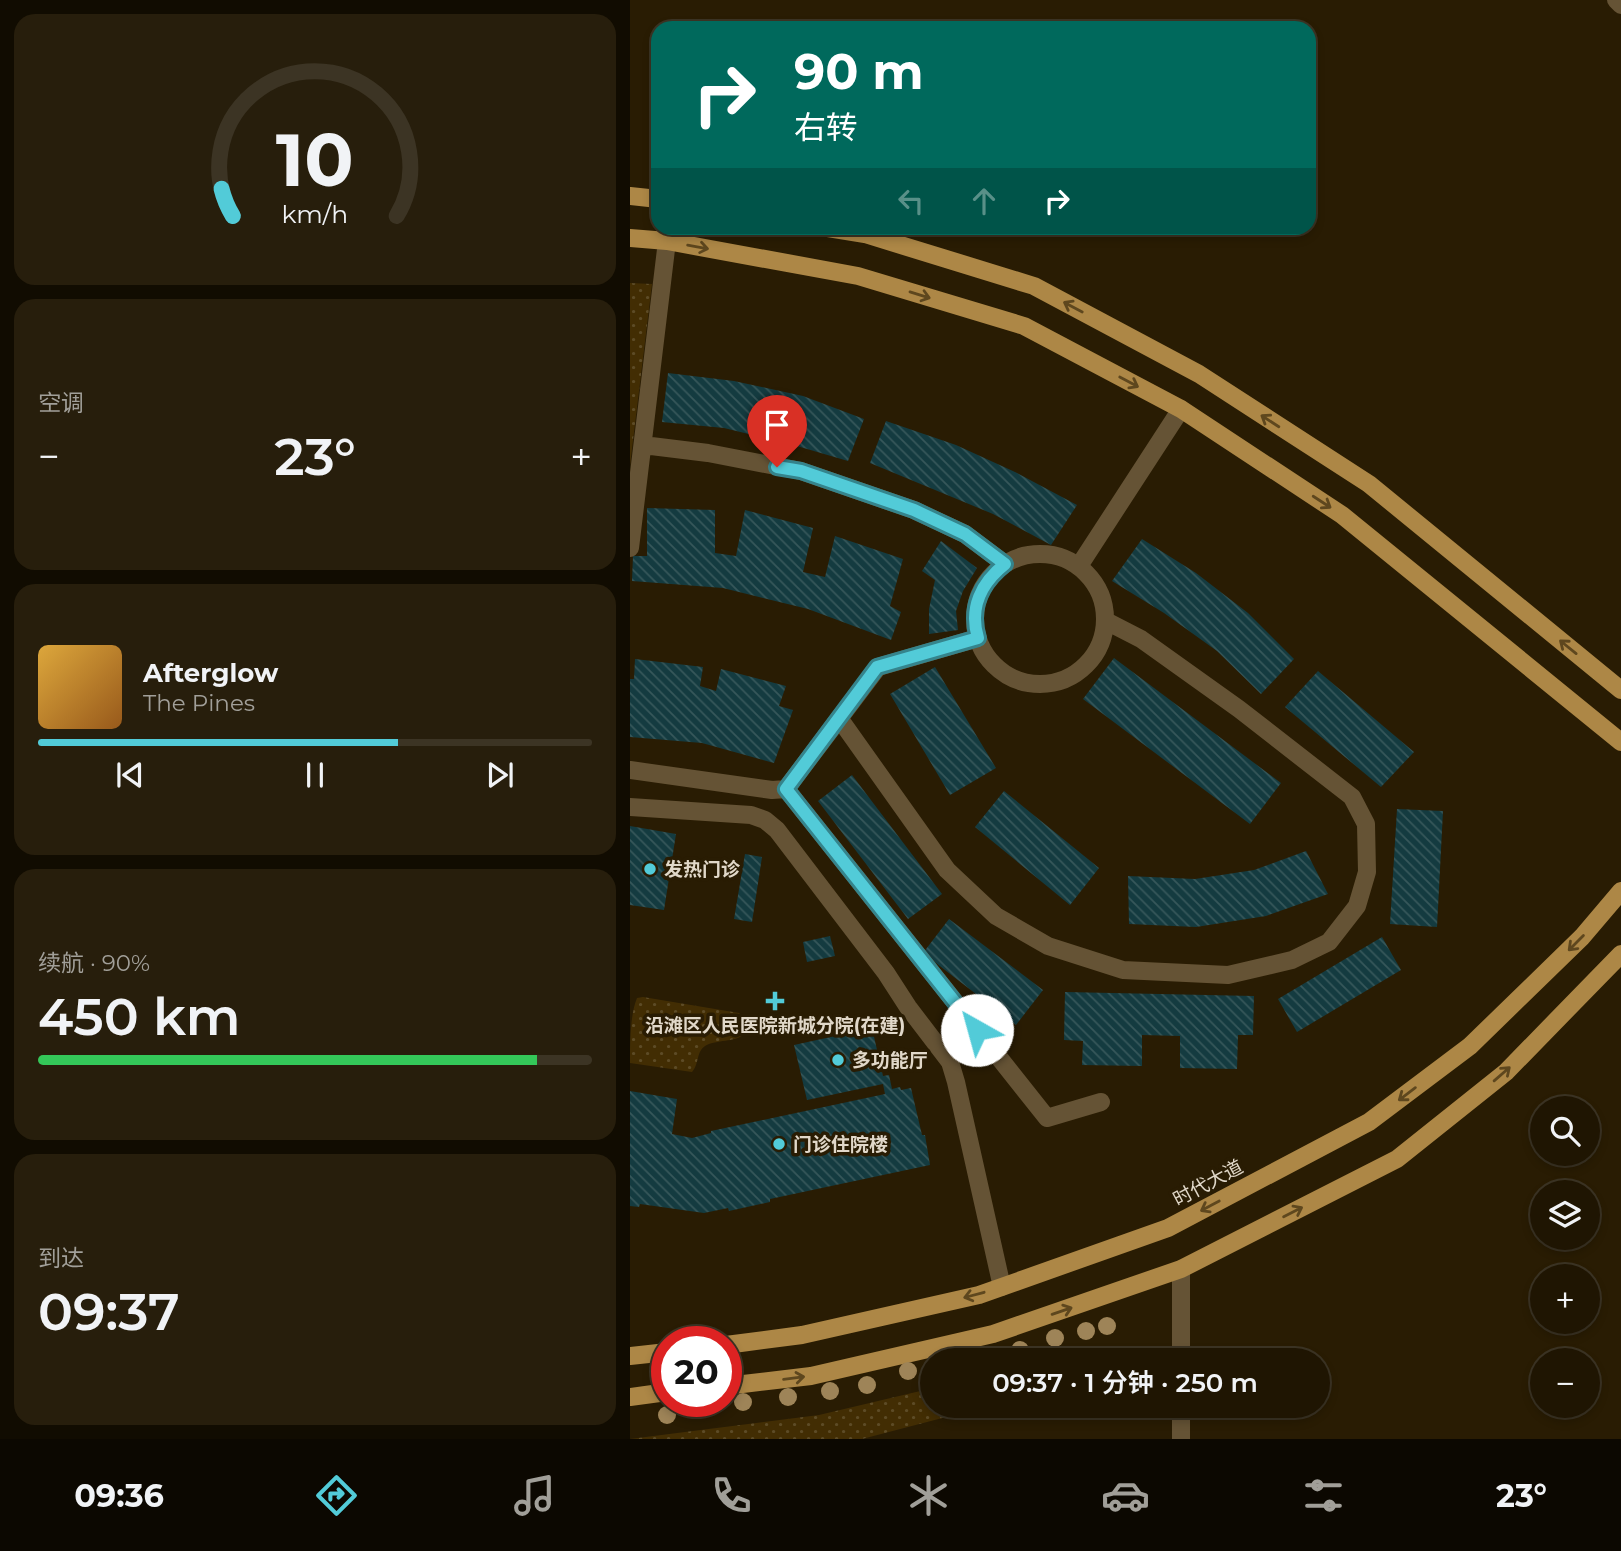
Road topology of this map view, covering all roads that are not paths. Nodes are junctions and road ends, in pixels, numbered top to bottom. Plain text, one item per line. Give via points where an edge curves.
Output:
1 (1616, 0) edge
2 (1621, 5) edge
3 (630, 196) edge
4 (651, 198) edge
5 (868, 235) edge
6 (630, 238) edge
7 (667, 242) junction
8 (1181, 409) junction
9 (643, 445) junction
10 (630, 548) edge
11 (1005, 564) junction
12 (1079, 566) junction
13 (1106, 621) junction
14 (978, 638) junction
15 (1621, 690) edge
16 (839, 718) junction
17 (1621, 742) edge
18 (630, 770) edge
19 (786, 789) junction
20 (630, 807) edge
21 (1621, 891) edge
22 (1621, 954) edge
23 (1101, 1102) dead end
24 (1181, 1269) junction
25 (1002, 1287) junction
26 (742, 1343) edge
27 (1181, 1348) edge
28 (651, 1354) edge
29 (630, 1356) edge
30 (742, 1383) edge
31 (651, 1394) edge
32 (630, 1397) edge
33 (1181, 1418) edge
34 (1181, 1439) edge

1 - 2 street
3 - 4 main road
15 -> 5 main road via 1368,484 1199,374 1034,286
6 - 7 main road
7 -> 8 main road via 858,276 1024,326
7 - 9 street
8 - 12 street
8 -> 17 main road via 1342,515
9 - 10 street
9 - 11 street via 801,471 914,510 965,534
11 - 12 street via 1042,554
11 - 14 street via 983,587 977,601
12 - 13 street via 1099,591
13 - 14 street via 1104,637 1088,664 1062,681 1046,684 1015,680 1001,672
13 - 16 street via 1141,639 1239,709 1352,797 1366,824 1367,872 1357,906 1329,942 1292,960 1228,975 1123,970 1048,946 996,916 947,870
14 - 16 street via 877,667
16 - 19 street
18 - 19 street
19 - 23 street via 1047,1118
20 - 25 street via 751,815 776,830 952,1067
21 -> 25 main road, 时代大道 via 1582,937 1470,1046 1370,1122 1168,1228
24 -> 22 main road via 1397,1159 1506,1072
24 - 27 street
30 -> 24 main road via 811,1376 993,1334
25 -> 26 main road, 时代大道 via 802,1335
28 - 29 main road
31 - 32 main road
33 - 34 street

